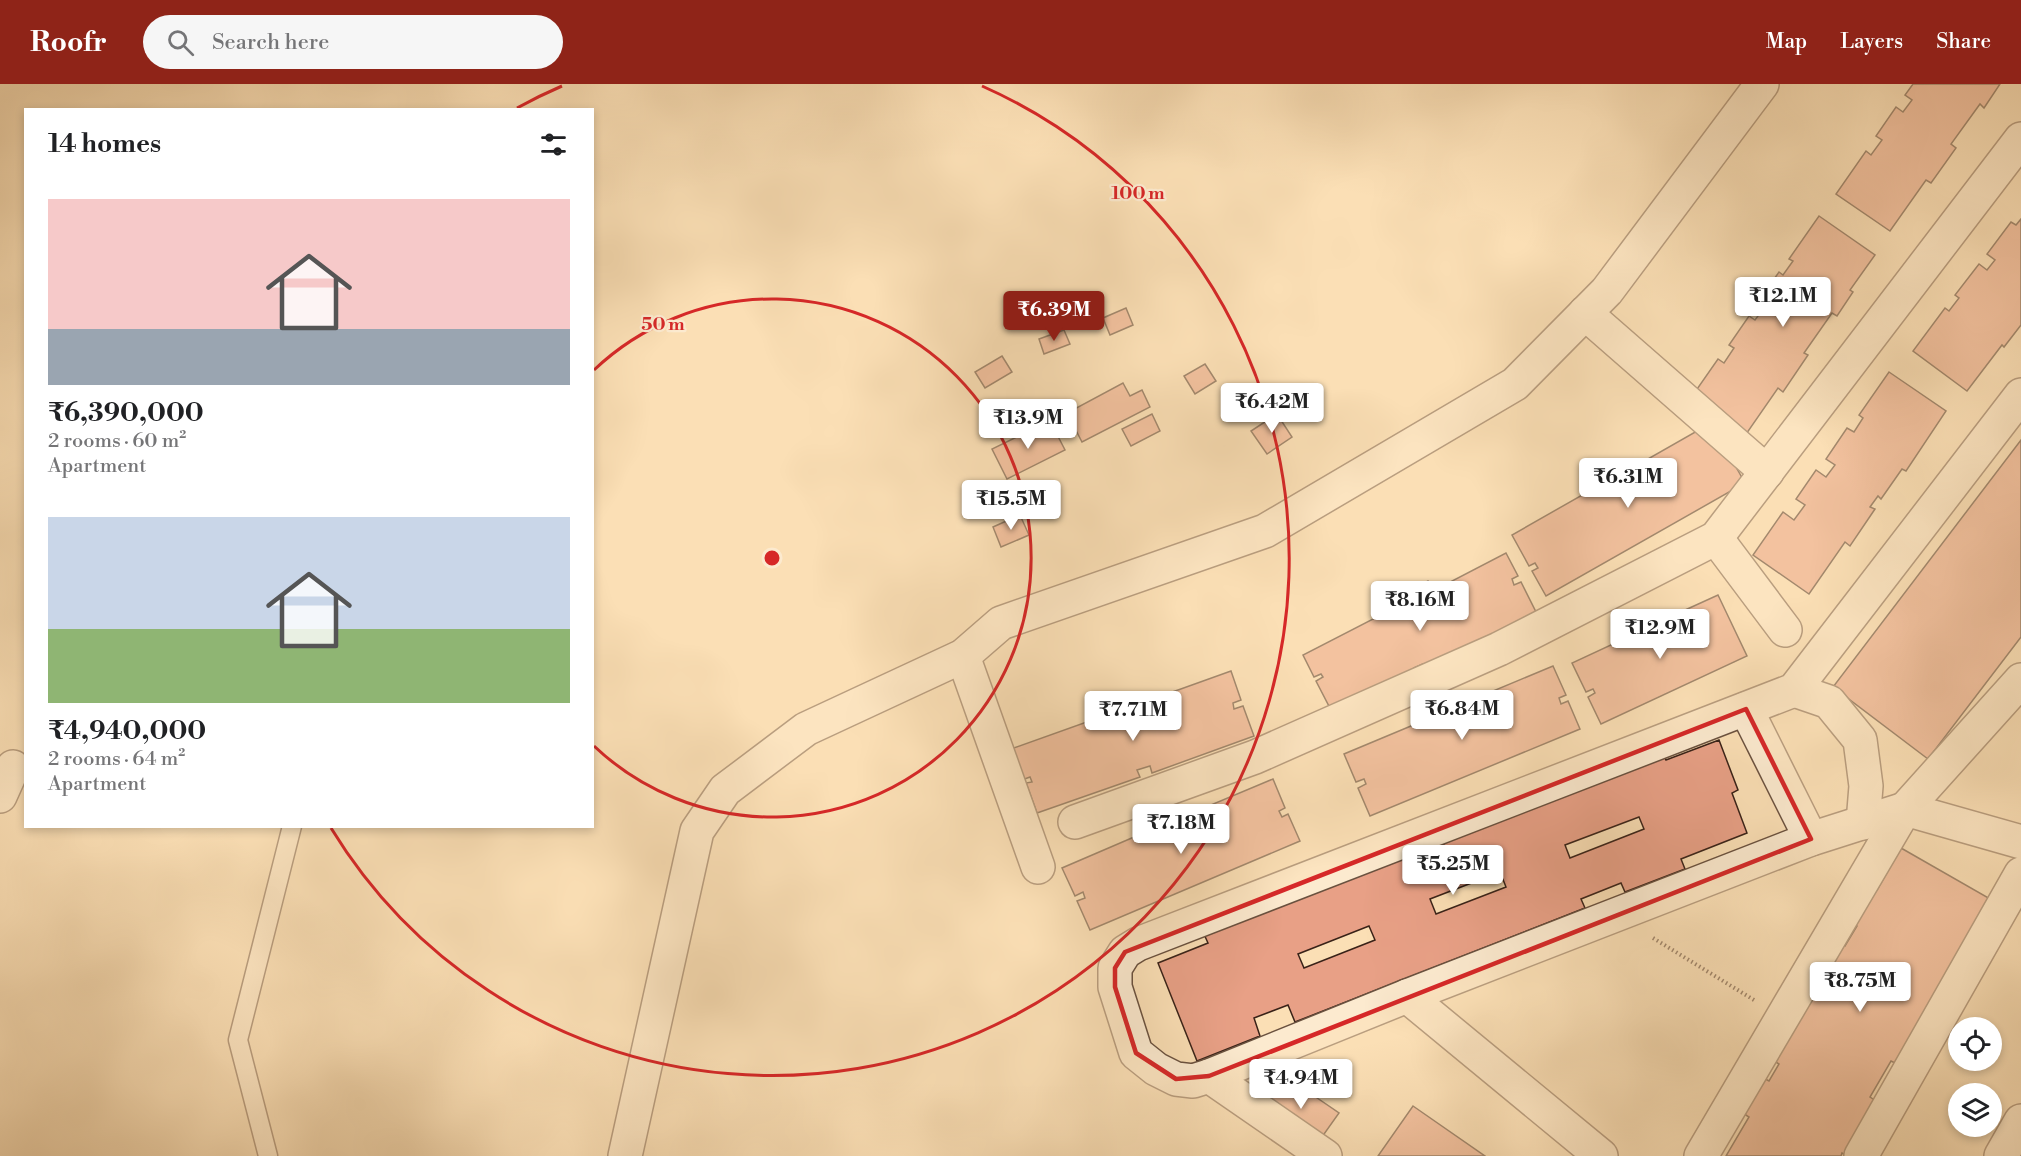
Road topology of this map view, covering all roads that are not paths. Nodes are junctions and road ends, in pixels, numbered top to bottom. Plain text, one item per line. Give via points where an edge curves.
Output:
1 (1762, 84) edge
2 (2021, 139) edge
3 (1585, 313) junction
4 (2021, 395) edge
5 (1767, 472) junction
6 (1716, 538) junction
7 (1785, 630) dead end
8 (963, 656) junction
9 (2021, 680) edge
10 (1794, 690) junction
11 (1746, 709) junction
12 (13, 767) dead end
13 (0, 796) edge
14 (1905, 809) junction
15 (1075, 822) dead end
16 (1863, 823) junction
17 (291, 828) edge
18 (1811, 839) junction
19 (2021, 842) edge
20 (1038, 867) dead end
21 (2021, 874) edge
22 (1407, 996) junction
23 (1209, 1076) junction
24 (2021, 1122) edge
25 (268, 1156) edge
26 (625, 1156) edge
27 (1325, 1156) edge
28 (1601, 1156) edge
29 (1701, 1156) edge
30 (1861, 1156) edge
31 (2001, 1156) edge

1 - 3 street via 1607,291
2 - 5 street
3 - 5 street
3 - 8 street via 1515,384 1265,531 1001,623
4 - 10 street
5 - 6 street
6 - 7 street
6 - 15 street via 1499,649 1255,758
8 - 20 street
8 - 26 street via 806,729 725,789 697,831
9 - 14 street
10 - 11 street
10 - 16 street via 1829,702 1860,740 1866,786
11 - 18 street
11 - 23 street via 1125,952 1115,968 1114,987 1136,1053 1176,1079 1193,1081
12 - 13 street
14 - 16 street
14 - 19 street
14 - 29 street
16 - 18 street
17 - 25 lane via 238,1040
18 - 22 street
21 - 30 street
22 - 23 street
22 - 28 street
23 - 27 street
24 - 31 street

